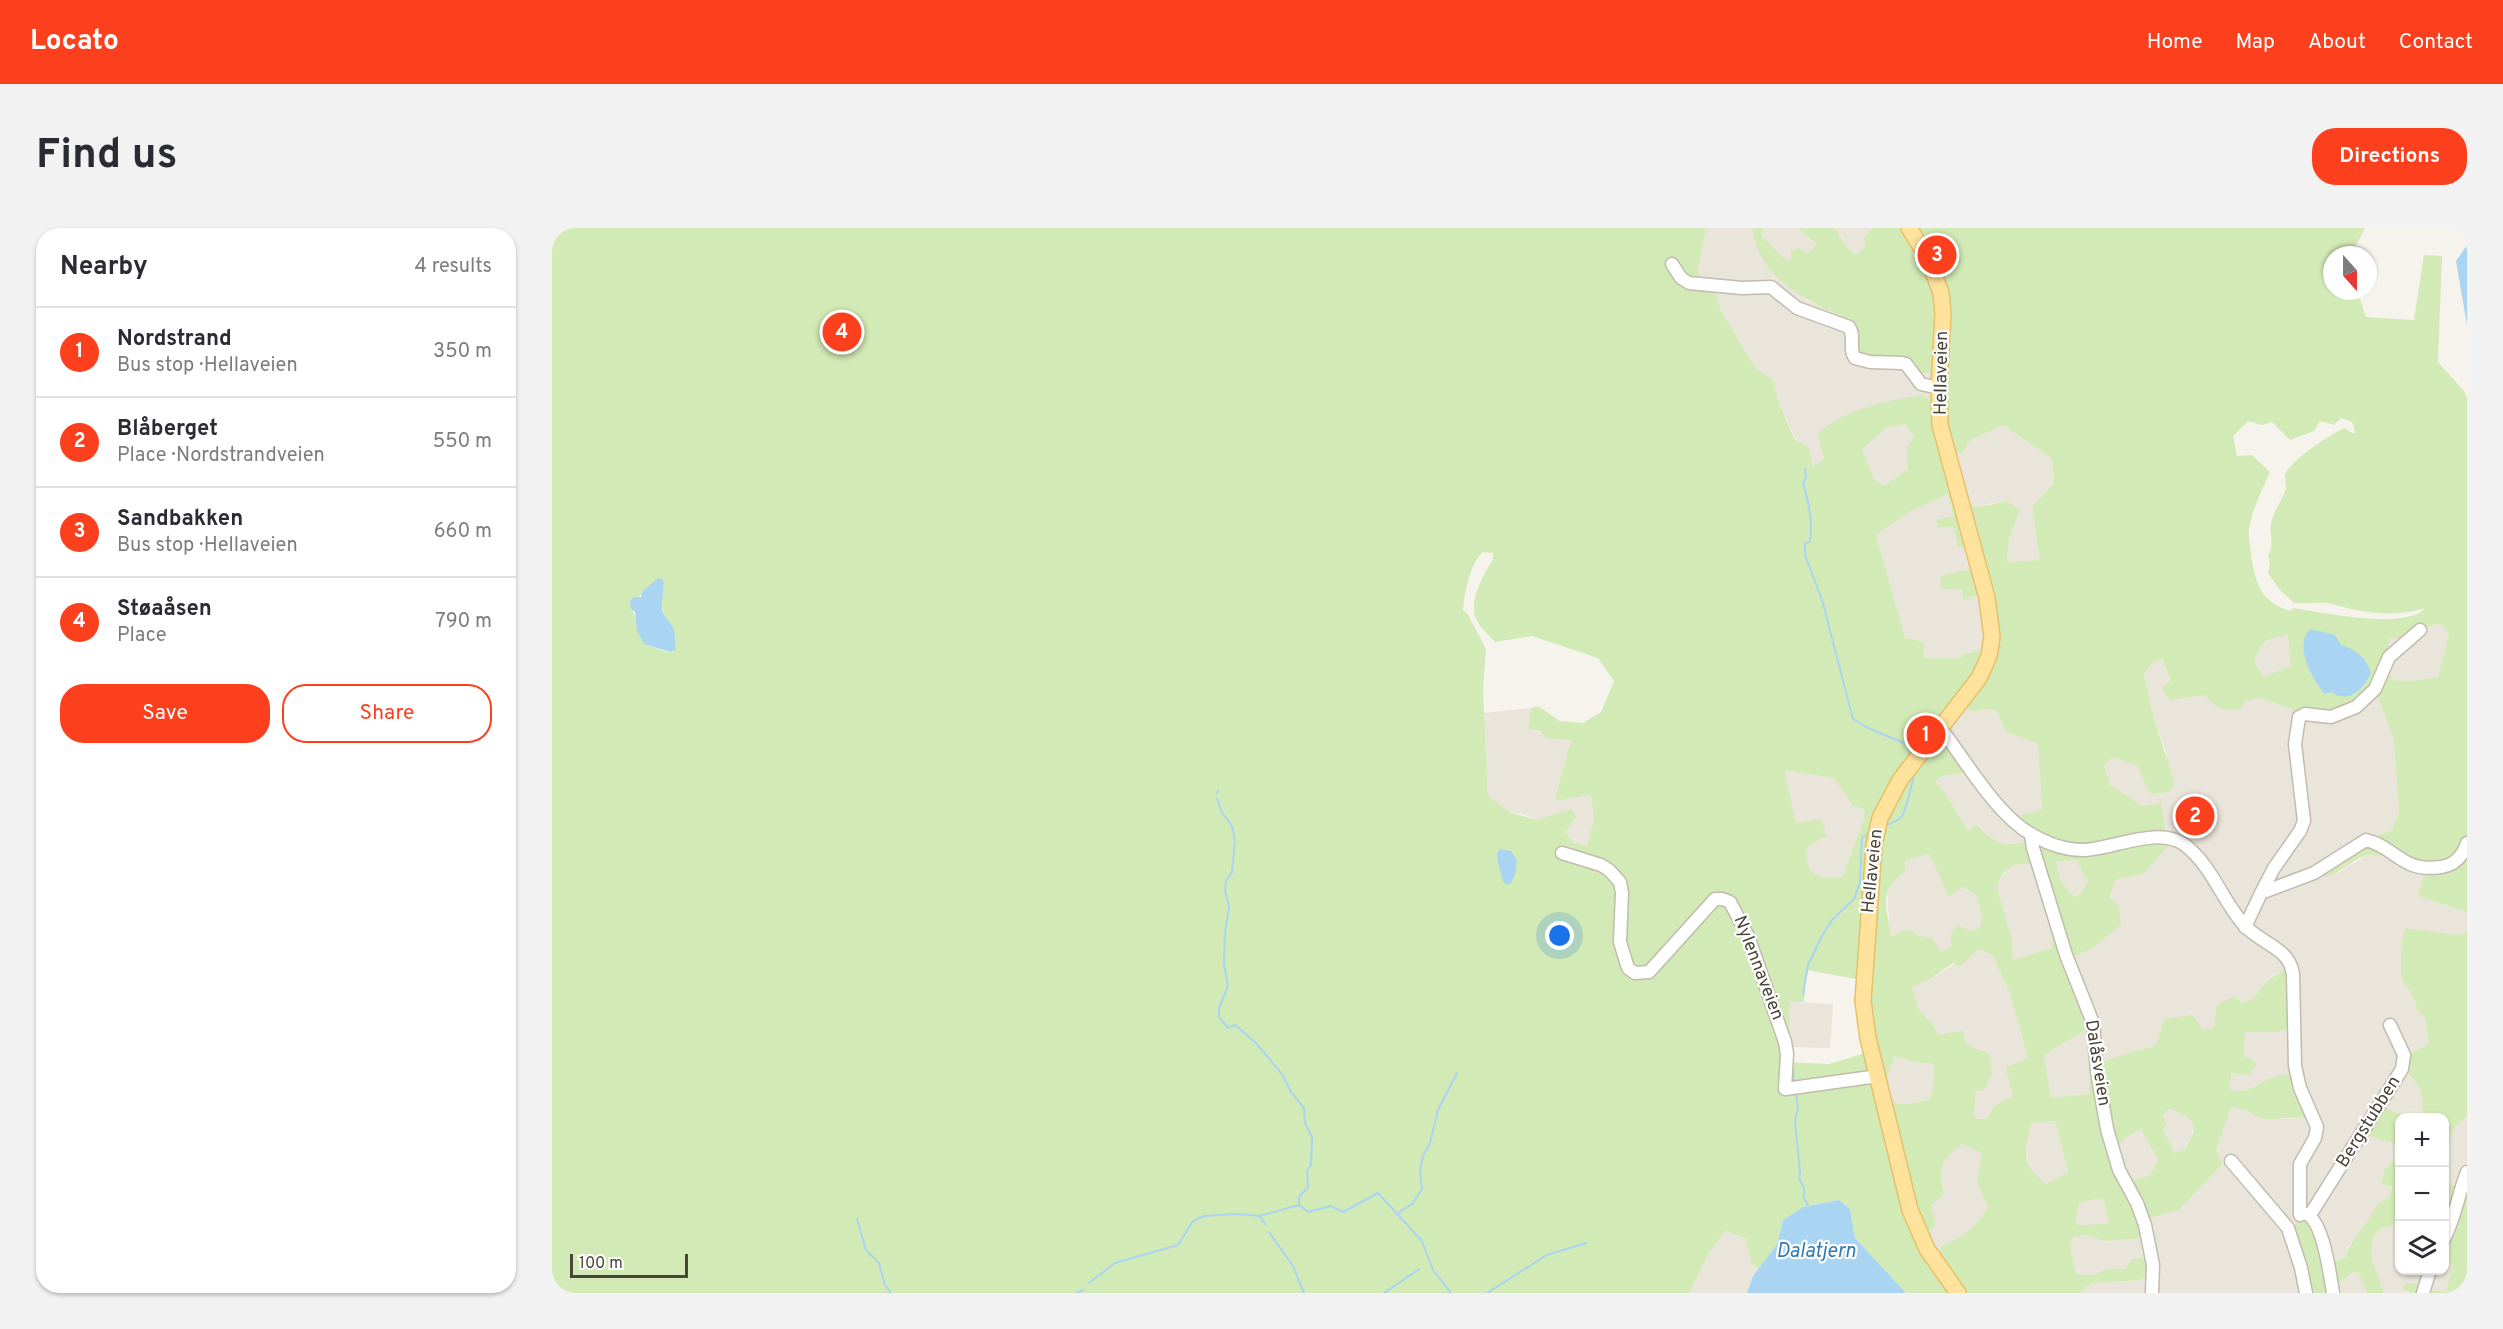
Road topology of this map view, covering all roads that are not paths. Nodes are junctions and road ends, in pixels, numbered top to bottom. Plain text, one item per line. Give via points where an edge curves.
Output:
1 (1910, 228) edge
2 (1671, 264) dead end
3 (1939, 388) junction
4 (2420, 630) dead end
5 (1940, 727) junction
6 (2031, 835) junction
7 (2467, 843) edge
8 (1562, 853) dead end
9 (2261, 893) junction
10 (2245, 927) junction
11 (2390, 1024) dead end
12 (1878, 1076) junction
13 (2231, 1161) dead end
14 (2467, 1172) edge
15 (2467, 1213) edge
16 (2305, 1215) junction
17 (2453, 1224) junction
18 (2288, 1228) junction
19 (2449, 1232) edge
20 (2428, 1275) edge
21 (1958, 1293) edge
22 (2152, 1293) edge
23 (2306, 1293) edge
24 (2333, 1293) edge
25 (2423, 1293) edge

1 - 3 main road, Hellaveien via 1928,258 1941,293
2 - 3 street via 1689,283 1776,289 1797,308 1848,327 1855,358 1906,364 1921,384
3 - 5 main road, Hellaveien via 1943,438 1993,628 1982,673
4 - 9 street via 2390,657 2375,689 2356,707 2331,717 2299,717 2295,744 2304,821
5 - 6 street via 2001,808
5 - 12 main road, Hellaveien via 1890,795 1876,832 1863,1001
6 - 10 street via 2053,845 2080,850 2164,838 2181,843 2200,860
6 - 22 street, Dalåsveien via 2061,940 2093,1023 2107,1129 2119,1170 2138,1203 2145,1225 2153,1265
7 - 9 street via 2460,858 2451,865 2423,869 2366,840 2314,873
8 - 12 street, Nylennaveien via 1601,865 1620,882 1620,942 1628,968 1635,973 1649,972 1715,899 1730,902 1748,936 1781,1027 1787,1054 1785,1089
9 - 10 street
10 - 16 street via 2283,952 2292,968 2295,1066 2317,1127 2300,1164
11 - 16 street, Bergstubben via 2404,1054 2402,1069
12 - 21 main road, Hellaveien via 1916,1226
13 - 18 street
14 - 17 street
15 - 17 street
16 - 18 street, Bergstubben
16 - 24 street via 2319,1228
17 - 19 street
18 - 23 street
20 - 25 street

